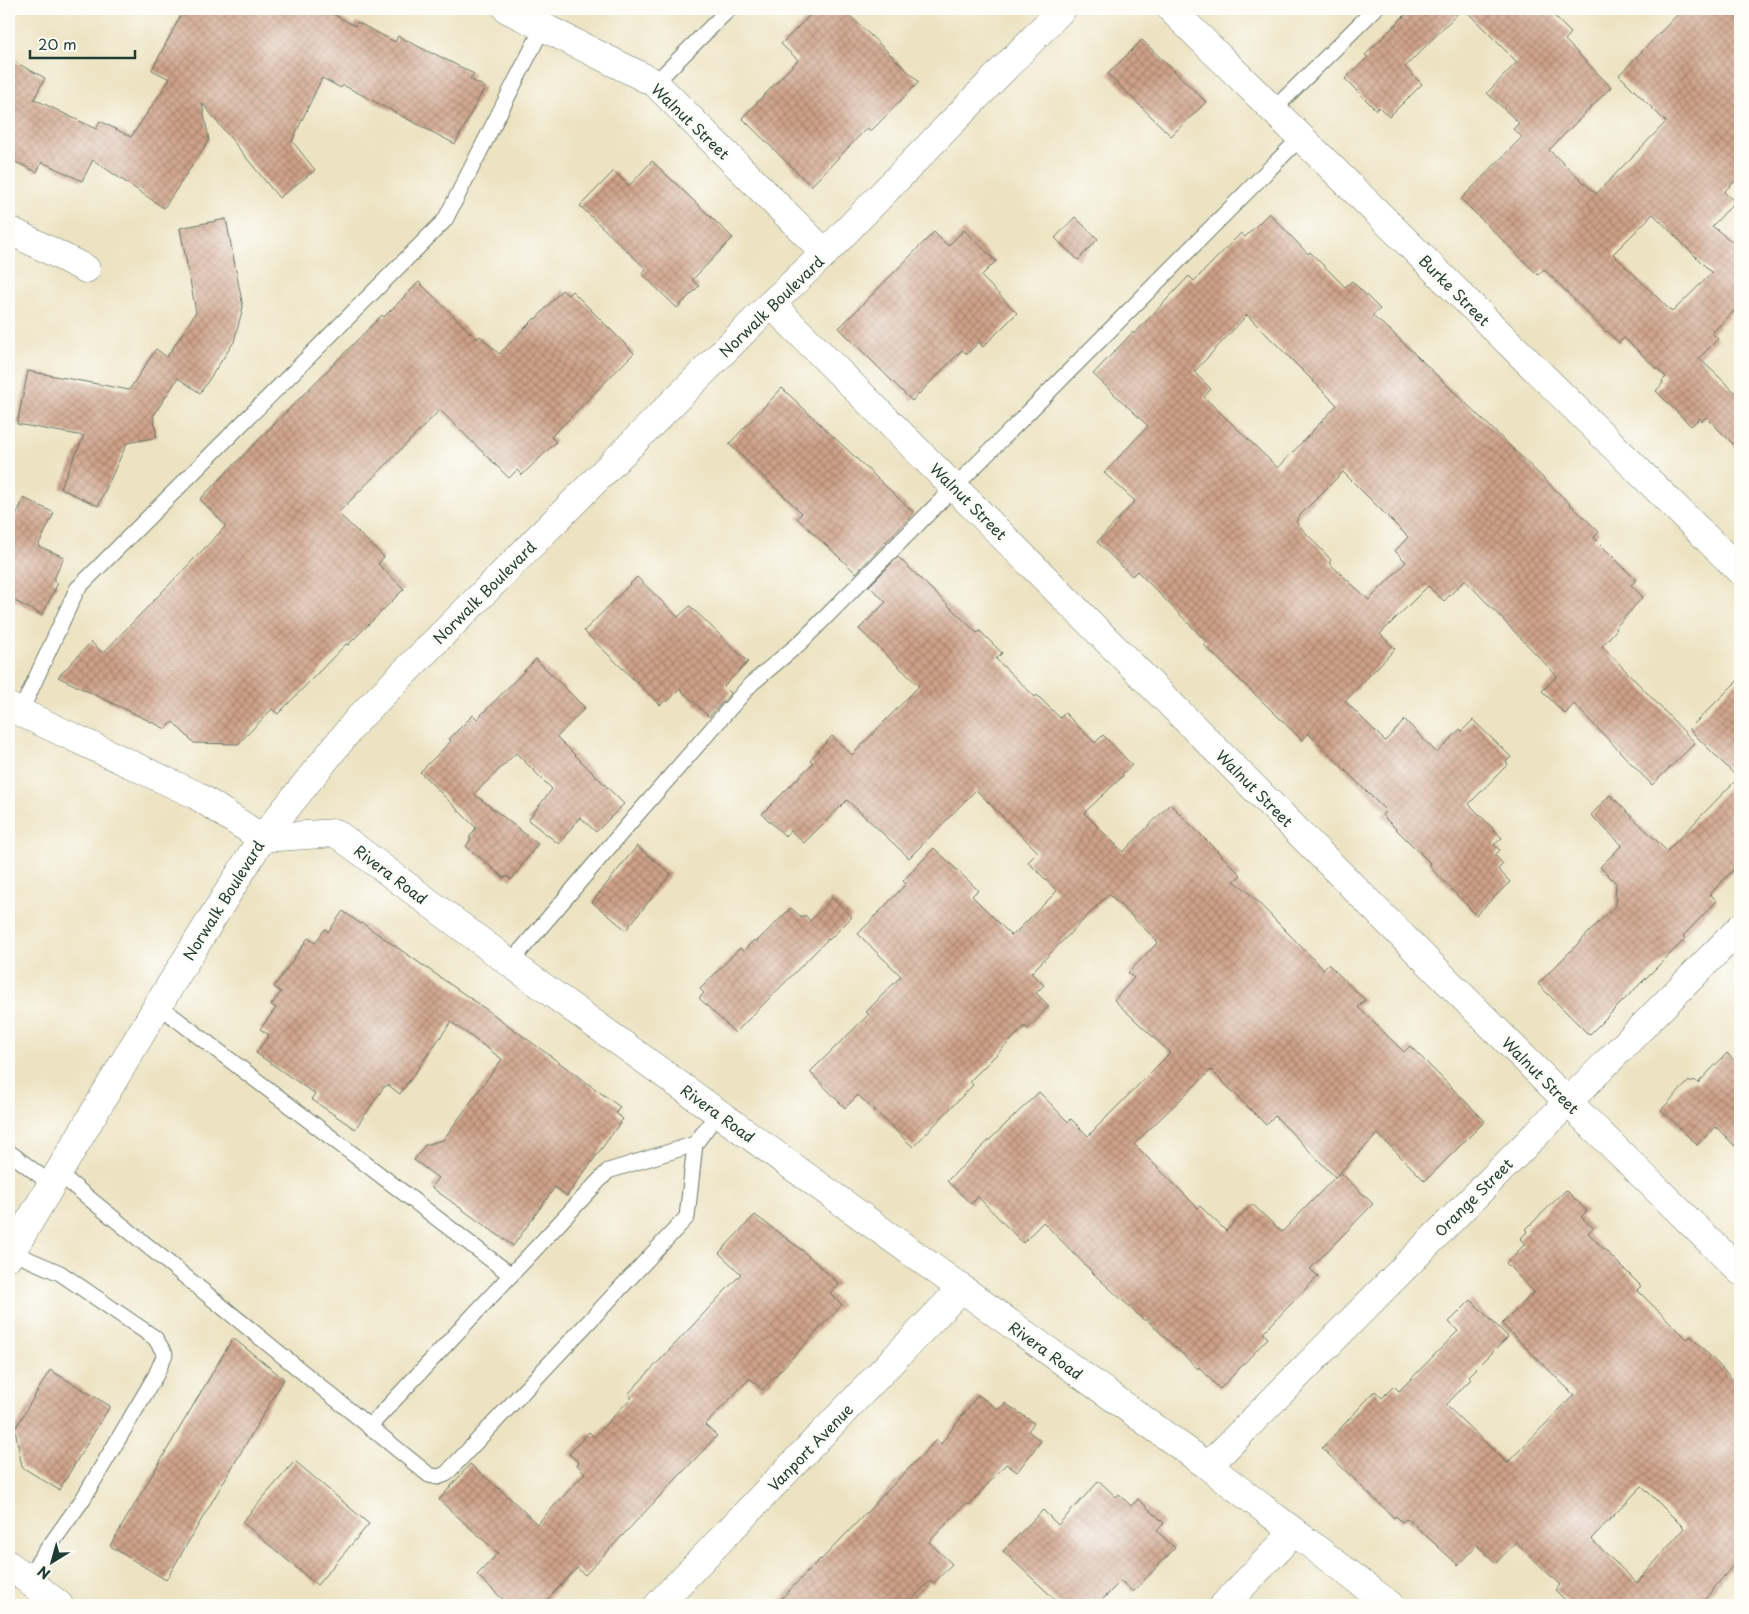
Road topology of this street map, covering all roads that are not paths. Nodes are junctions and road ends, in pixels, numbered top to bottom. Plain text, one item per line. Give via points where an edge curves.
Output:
1 (507, 9) edge
2 (729, 9) edge
3 (1062, 9) edge
4 (1170, 9) edge
5 (1375, 9) edge
6 (543, 27) junction
7 (655, 83) junction
8 (1273, 110) junction
9 (1301, 137) junction
10 (9, 230) edge
11 (825, 253) junction
12 (86, 269) dead end
13 (771, 304) junction
14 (955, 488) junction
15 (1740, 571) edge
16 (14, 710) edge
17 (262, 838) junction
18 (1740, 928) edge
19 (510, 963) junction
20 (158, 1005) junction
21 (1567, 1102) junction
22 (718, 1113) junction
23 (695, 1144) junction
24 (9, 1152) edge
25 (55, 1178) junction
26 (9, 1253) edge
27 (1740, 1271) edge
28 (511, 1275) junction
29 (961, 1289) junction
30 (369, 1427) junction
31 (1208, 1466) junction
32 (1294, 1532) junction
33 (17, 1572) edge
34 (59, 1605) edge
35 (658, 1605) edge
36 (1224, 1605) edge
37 (1390, 1605) edge

1 - 6 street, Walnut Street
2 - 7 lane
3 - 11 street, Norwalk Boulevard
4 - 8 street, Burke Street
5 - 8 lane
6 - 7 street, Walnut Street
6 - 16 lane via 445,220 77,588
7 - 11 street, Walnut Street
8 - 9 street, Burke Street
9 - 14 lane
9 - 15 street, Burke Street
10 - 12 street
11 - 13 street, Norwalk Boulevard
13 - 14 street, Walnut Street
13 - 17 street, Norwalk Boulevard via 358,719
14 - 19 lane via 801,642 751,684
14 - 21 street, Walnut Street
16 - 17 street via 196,795
17 - 19 street, Rivera Road via 336,833
17 - 20 street, Norwalk Boulevard
18 - 21 street, Orange Street
19 - 22 street, Rivera Road
20 - 25 street, Norwalk Boulevard
20 - 28 lane
21 - 27 street, Walnut Street
21 - 31 street, Orange Street
22 - 23 lane
22 - 29 street, Rivera Road
23 - 28 lane via 608,1171
23 - 30 lane via 687,1217 446,1474 428,1476
24 - 25 lane
25 - 26 street, Norwalk Boulevard
25 - 30 lane
26 - 33 lane via 60,1273 155,1338 165,1354 156,1376 83,1499
28 - 30 lane
29 - 31 street, Rivera Road
29 - 35 street, Vanport Avenue
31 - 32 street, Rivera Road
32 - 36 street
32 - 37 street, Rivera Road
33 - 34 street

